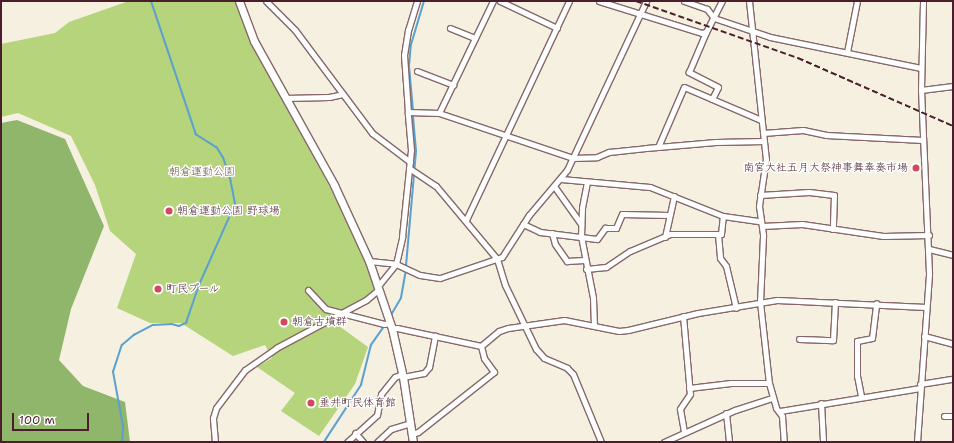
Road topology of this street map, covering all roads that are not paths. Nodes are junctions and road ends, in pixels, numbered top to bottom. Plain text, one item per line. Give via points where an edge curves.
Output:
1 (239, 1) edge
2 (266, 1) edge
3 (417, 1) edge
4 (493, 1) edge
5 (500, 1) edge
6 (569, 1) edge
7 (599, 1) edge
8 (646, 1) edge
9 (684, 1) edge
10 (722, 1) edge
11 (750, 1) edge
12 (857, 1) edge
13 (923, 1) edge
14 (640, 14) junction
15 (714, 18) junction
16 (450, 28) dead end
17 (557, 28) junction
18 (706, 32) junction
19 (751, 32) junction
20 (475, 38) junction
21 (847, 52) junction
22 (921, 68) junction
23 (417, 71) dead end
24 (453, 85) junction
25 (953, 86) edge
26 (921, 90) junction
27 (343, 94) junction
28 (285, 98) junction
29 (712, 99) junction
30 (409, 112) junction
31 (439, 113) junction
32 (761, 120) junction
33 (764, 133) junction
34 (506, 136) junction
35 (923, 140) junction
36 (764, 141) junction
37 (658, 147) junction
38 (573, 158) junction
39 (410, 166) junction
40 (561, 179) junction
41 (587, 182) junction
42 (554, 186) junction
43 (760, 195) junction
44 (674, 196) junction
45 (668, 215) junction
46 (723, 216) junction
47 (466, 220) junction
48 (761, 223) junction
49 (523, 224) junction
50 (581, 224) junction
51 (833, 229) junction
52 (552, 233) junction
53 (718, 234) junction
54 (929, 235) junction
55 (581, 236) junction
56 (665, 236) junction
57 (930, 249) junction
58 (953, 255) edge
59 (497, 259) junction
60 (584, 260) junction
61 (369, 261) junction
62 (396, 264) junction
63 (586, 269) junction
64 (379, 287) junction
65 (308, 290) dead end
66 (760, 302) junction
67 (835, 302) junction
68 (876, 303) junction
69 (926, 307) junction
70 (736, 308) junction
71 (339, 314) junction
72 (683, 316) junction
73 (594, 324) junction
74 (391, 326) junction
75 (526, 326) junction
76 (435, 336) junction
77 (924, 336) junction
78 (799, 339) dead end
79 (953, 344) edge
80 (481, 346) junction
81 (403, 375) junction
82 (953, 379) edge
83 (769, 383) junction
84 (920, 386) junction
85 (690, 388) junction
86 (861, 396) junction
87 (773, 398) junction
88 (821, 403) junction
89 (780, 411) junction
90 (726, 413) junction
91 (944, 416) dead end
92 (953, 416) edge
93 (410, 423) junction
94 (684, 431) junction
95 (355, 433) junction
96 (412, 434) junction
97 (214, 442) edge
98 (347, 442) edge
99 (363, 442) edge
100 (377, 442) edge
101 (413, 442) edge
102 (601, 442) edge
103 (664, 442) edge
104 (729, 442) edge
105 (784, 442) edge
106 (823, 442) edge
107 (917, 442) edge

1 - 28 street via 254,41
2 - 27 street via 295,30
3 - 30 street via 404,55
4 - 20 street
5 - 17 street
6 - 17 street
7 - 14 street
8 - 14 street
9 - 15 street via 707,8
10 - 15 street
11 - 19 street
12 - 21 street
13 - 22 street
14 - 18 street
14 - 38 street
15 - 18 street
15 - 19 street
16 - 20 street
17 - 34 street
18 - 29 street via 689,72 718,87
19 - 21 street
19 - 32 street
20 - 24 street
21 - 22 street
22 - 26 street
23 - 24 street
24 - 31 street
25 - 26 street
26 - 35 street
27 - 28 street via 329,97
27 - 39 street via 372,133
28 - 61 street via 334,185
29 - 32 street
29 - 37 street via 684,87
30 - 31 street
30 - 39 street
31 - 34 street
32 - 33 street
33 - 35 street via 803,130 826,134
33 - 36 street
34 - 38 street
34 - 47 street
35 - 54 street
36 - 37 street
36 - 43 street via 766,159
37 - 38 street via 609,152 597,157
38 - 40 street
39 - 47 street via 436,186
39 - 62 street via 402,237
40 - 41 street
40 - 42 street
41 - 44 street via 650,187
41 - 50 street
42 - 49 street
42 - 50 street
43 - 48 street
43 - 51 street via 809,192 834,194
44 - 45 street
44 - 46 street
45 - 55 street via 622,214 616,228 605,228 601,237
45 - 56 street
46 - 48 street
46 - 53 street
47 - 59 street
48 - 51 street via 802,224
48 - 66 street
49 - 52 street via 540,232
49 - 59 street via 512,245
50 - 55 street
51 - 54 street via 883,236
52 - 55 street
52 - 60 street via 555,244 567,261
53 - 56 street
53 - 70 street via 720,258 726,266
54 - 57 street
55 - 60 street
56 - 63 street via 630,251 606,267
57 - 58 street
57 - 69 street
59 - 62 street via 440,278 420,276
59 - 75 street via 504,285
60 - 63 street
61 - 62 street
61 - 64 street
62 - 64 street
63 - 73 street via 593,298
64 - 71 street via 366,300
64 - 74 street
65 - 71 street via 326,309
66 - 67 street
66 - 70 street
66 - 83 street
67 - 68 street
67 - 78 street via 833,340
68 - 69 street
68 - 86 street via 872,338 857,341 857,376
69 - 77 street
70 - 72 street
71 - 74 street
71 - 97 street via 276,348 245,370 216,408 213,418
72 - 73 street via 619,331
72 - 85 street
73 - 75 street via 564,320
74 - 76 street
74 - 81 street
75 - 80 street via 498,331
75 - 102 street via 536,349 544,358 567,368 573,374
76 - 80 street
76 - 81 street via 429,367 424,373
77 - 79 street
77 - 84 street
80 - 96 street via 484,358 494,372 418,432
81 - 93 street
81 - 95 street via 395,377 381,394 377,415
82 - 84 street
83 - 85 street via 730,383
83 - 87 street
84 - 86 street
84 - 107 street
85 - 94 street via 689,398 680,409
86 - 88 street
87 - 89 street via 776,408
87 - 90 street
88 - 89 street
88 - 106 street
89 - 105 street
90 - 94 street
90 - 104 street
91 - 92 street
93 - 96 street
93 - 100 street via 391,429
94 - 103 street
95 - 98 street
95 - 99 street
96 - 101 street

